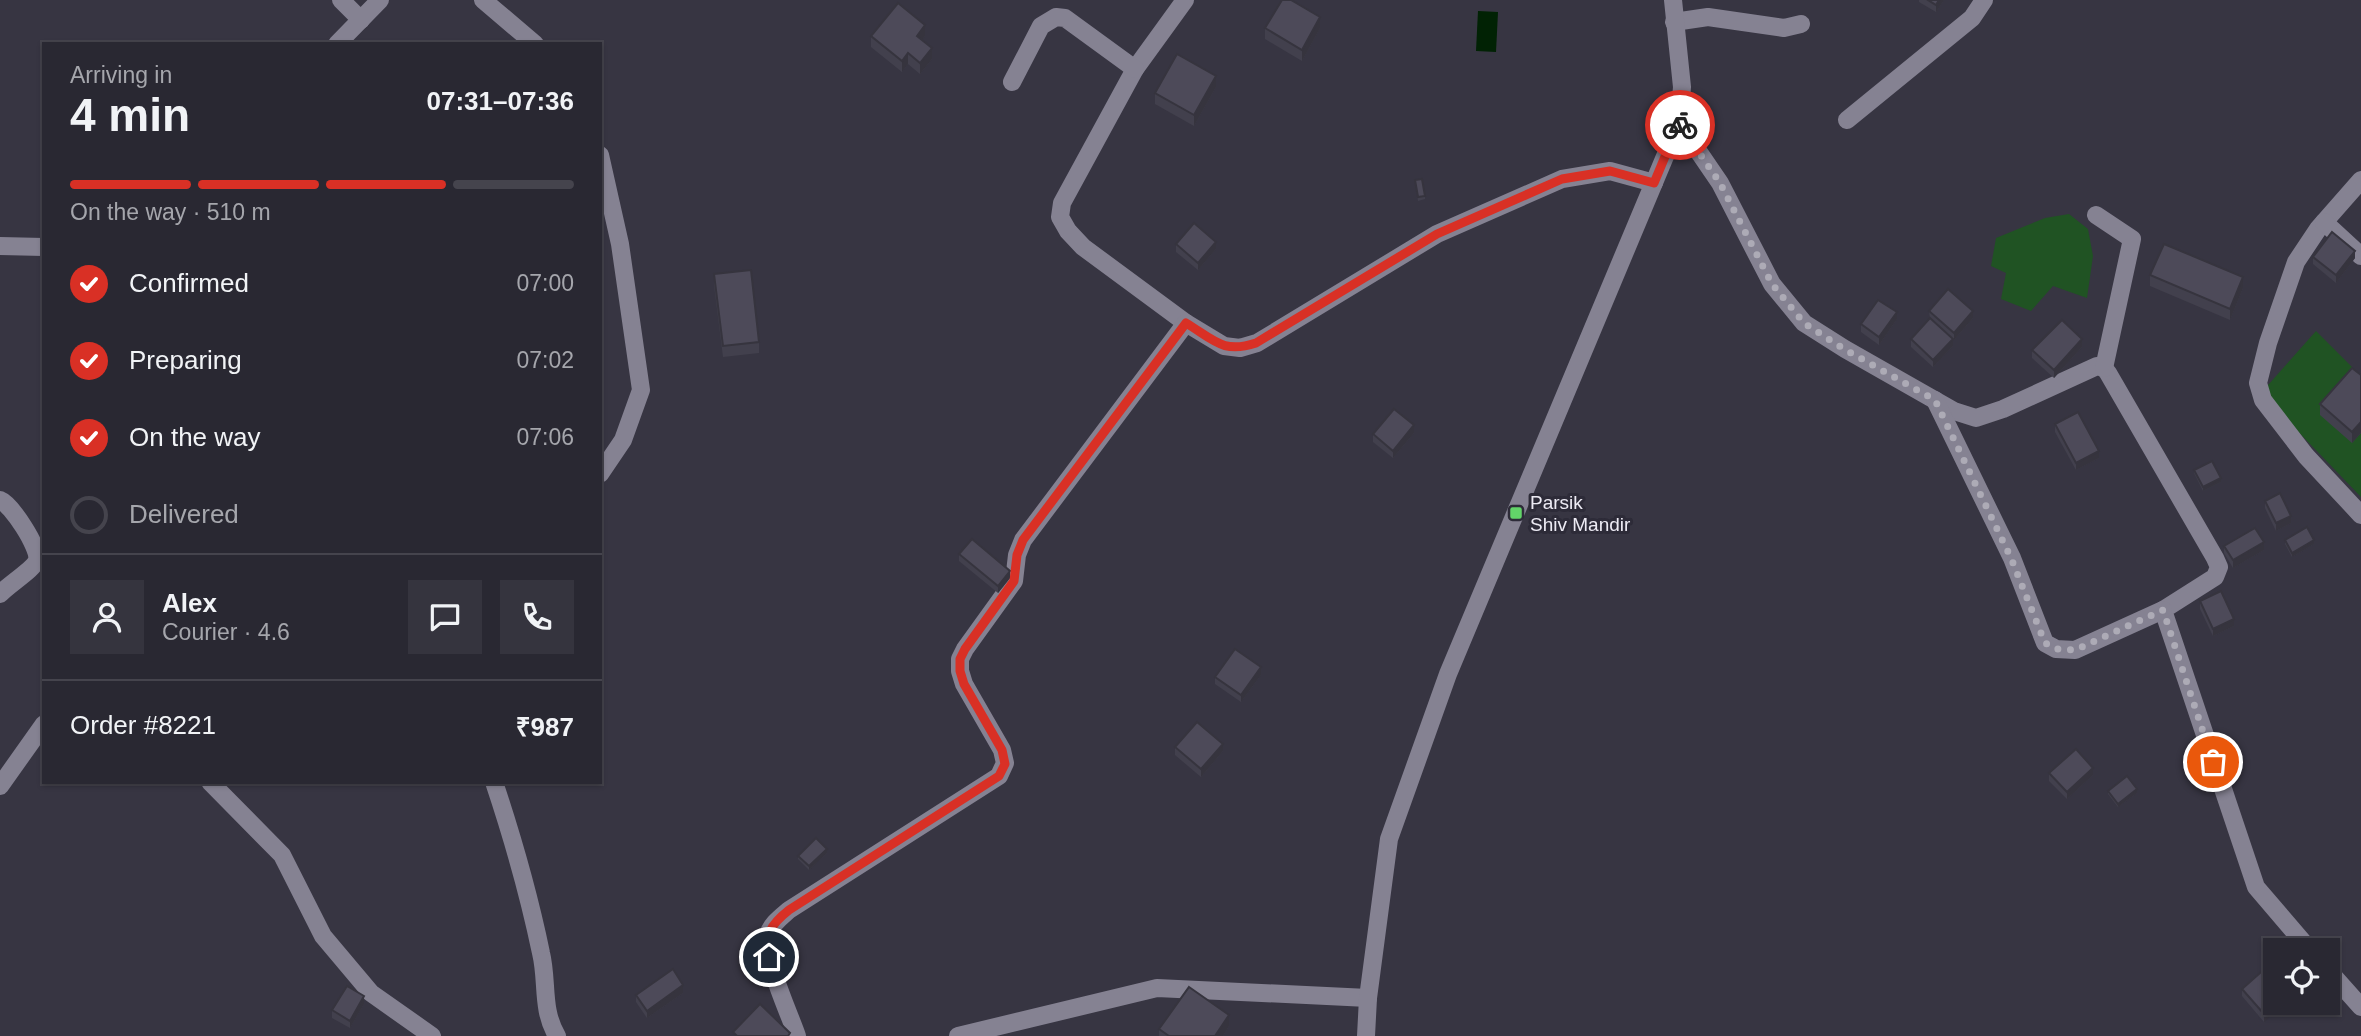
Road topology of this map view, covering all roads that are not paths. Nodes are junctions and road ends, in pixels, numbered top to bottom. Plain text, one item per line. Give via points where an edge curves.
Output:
1 (341, 0) edge
2 (380, 0) edge
3 (483, 0) edge
4 (1185, 0) edge
5 (1673, 0) edge
6 (1984, 0) edge
7 (361, 20) junction
8 (1674, 22) junction
9 (1801, 24) dead end
10 (339, 42) edge
11 (533, 42) edge
12 (1135, 69) junction
13 (1012, 82) dead end
14 (1847, 120) dead end
15 (1679, 123) junction
16 (602, 164) edge
17 (2361, 180) edge
18 (1654, 183) junction
19 (2096, 215) dead end
20 (2324, 222) junction
21 (0, 246) edge
22 (42, 247) edge
23 (2361, 256) edge
24 (1186, 323) junction
25 (2104, 368) junction
26 (1935, 400) junction
27 (602, 471) edge
28 (0, 500) edge
29 (2361, 515) edge
30 (0, 594) edge
31 (2163, 610) junction
32 (42, 727) edge
33 (212, 784) edge
34 (495, 784) edge
35 (0, 786) edge
36 (2300, 938) edge
37 (2340, 983) edge
38 (1368, 998) junction
39 (2361, 1007) edge
40 (1021, 1028) edge
41 (432, 1036) edge
42 (557, 1036) edge
43 (797, 1036) edge
44 (958, 1036) edge
45 (1366, 1036) edge

1 - 7 street
2 - 7 street
3 - 11 street
4 - 12 street
5 - 8 street
6 - 14 street via 1972,18
7 - 10 street
8 - 9 street via 1708,17 1784,28
8 - 15 street via 1682,87
12 - 13 street via 1065,18 1056,17 1041,26
12 - 24 street via 1062,203 1060,216 1083,247
15 - 18 street
15 - 26 street via 1720,183 1772,284 1804,323
16 - 27 street via 620,244 641,390 623,440
17 - 20 street
18 - 24 street via 1610,171 1562,179 1437,234 1256,343 1240,348 1224,346
18 - 38 street via 1448,674 1389,839
19 - 25 street via 2132,239
20 - 23 street
20 - 29 street via 2296,262 2258,383 2263,400 2306,456
21 - 22 street
24 - 43 street via 1023,540 1014,581 960,659 964,684 1002,750 1005,764 999,776 775,922 767,937 769,957
25 - 26 street via 2097,366 1976,418
25 - 31 street via 2219,567 2215,577
26 - 31 street via 2011,558 2045,643 2075,650
28 - 30 street via 11,508 37,552 32,567
31 - 36 street via 2256,887
32 - 35 street
33 - 41 street via 282,855 323,936 371,993
34 - 42 street via 520,862 544,967 547,1011
37 - 39 street
38 - 40 street via 1157,988
38 - 45 street
40 - 44 street

